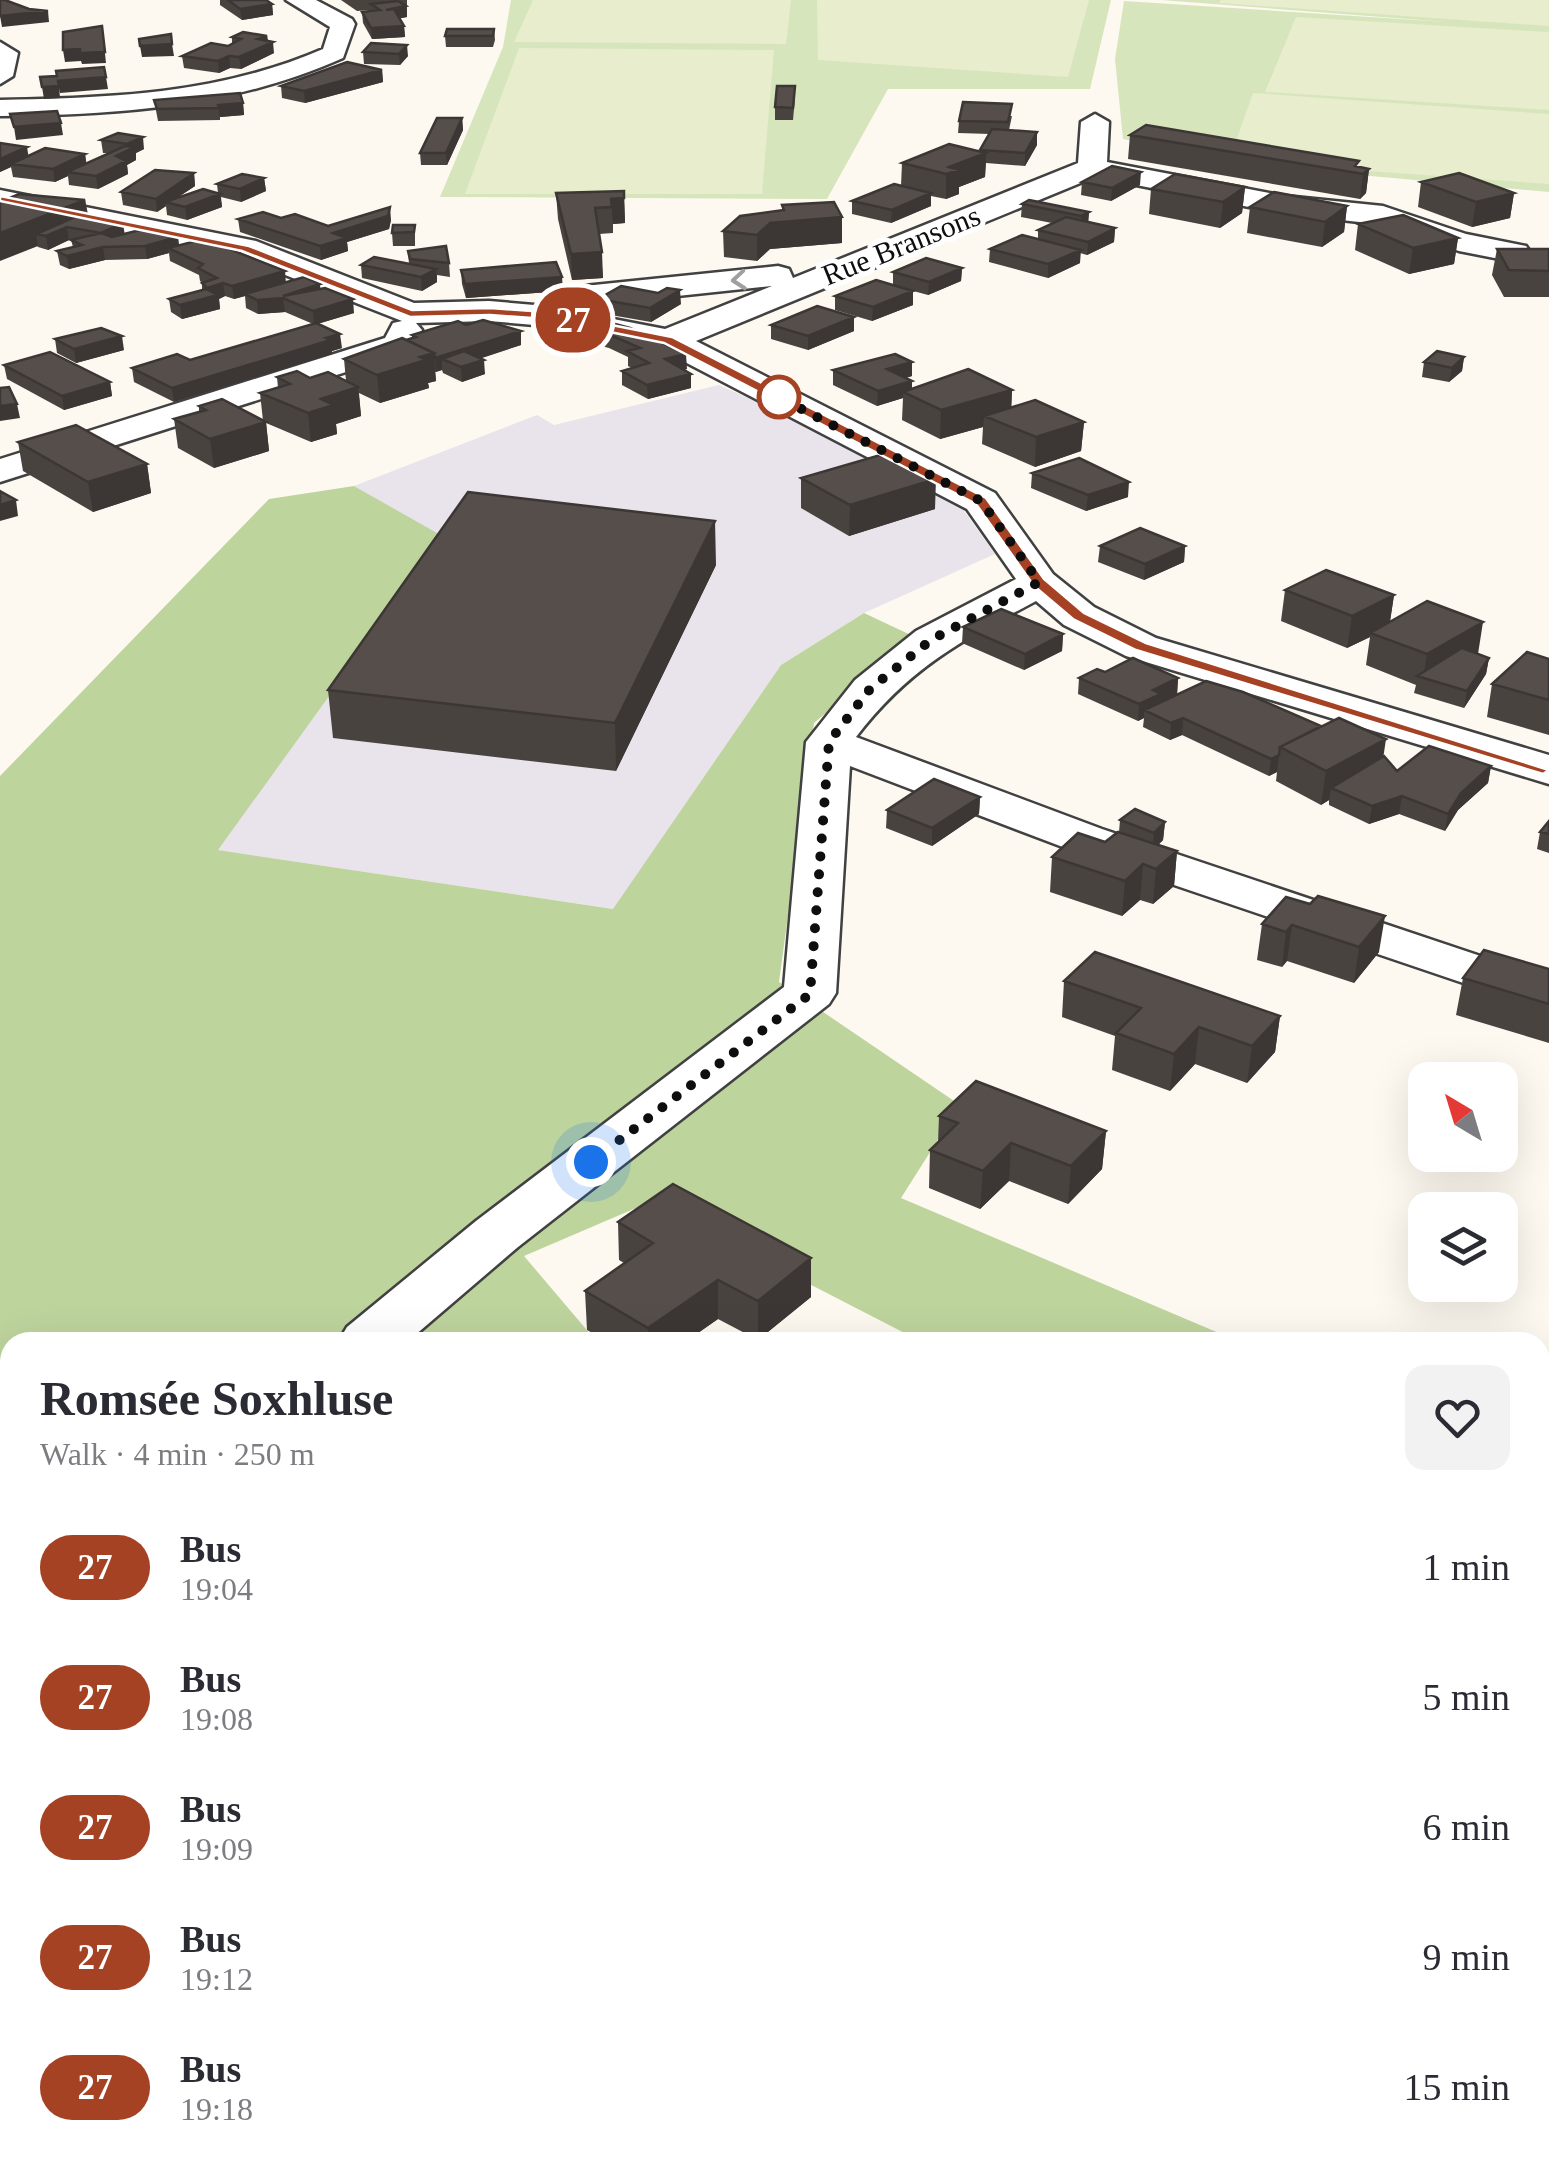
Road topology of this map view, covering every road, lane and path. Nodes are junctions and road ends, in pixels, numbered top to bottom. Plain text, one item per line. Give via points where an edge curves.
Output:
1 (298, 0) edge
2 (0, 50) edge
3 (0, 76) edge
4 (0, 108) edge
5 (1095, 122) dead end
6 (1092, 168) junction
7 (0, 199) edge
8 (1515, 253) edge
9 (836, 272) junction
10 (490, 311) junction
11 (410, 313) junction
12 (668, 340) junction
13 (174, 418) junction
14 (0, 439) edge
15 (0, 471) edge
16 (1039, 582) junction
17 (829, 742) junction
18 (1549, 770) edge
19 (1549, 996) edge
20 (381, 1332) edge

1 - 4 street via 343,24 334,53 292,74 214,94
2 - 3 street
5 - 6 street
6 - 8 street via 1285,205 1383,215
6 - 9 street, Rue Bransons
7 - 11 street via 245,248
9 -> 10 street via 522,302
9 - 12 street, Rue Bransons
10 - 11 street
10 - 12 street
11 - 13 street via 400,344
12 - 16 street via 981,501
13 - 14 street
13 - 15 street
16 - 17 street via 931,640 870,689
16 - 18 street via 1078,616 1141,646
17 - 19 street via 1085,840
17 - 20 street via 810,994 497,1234

